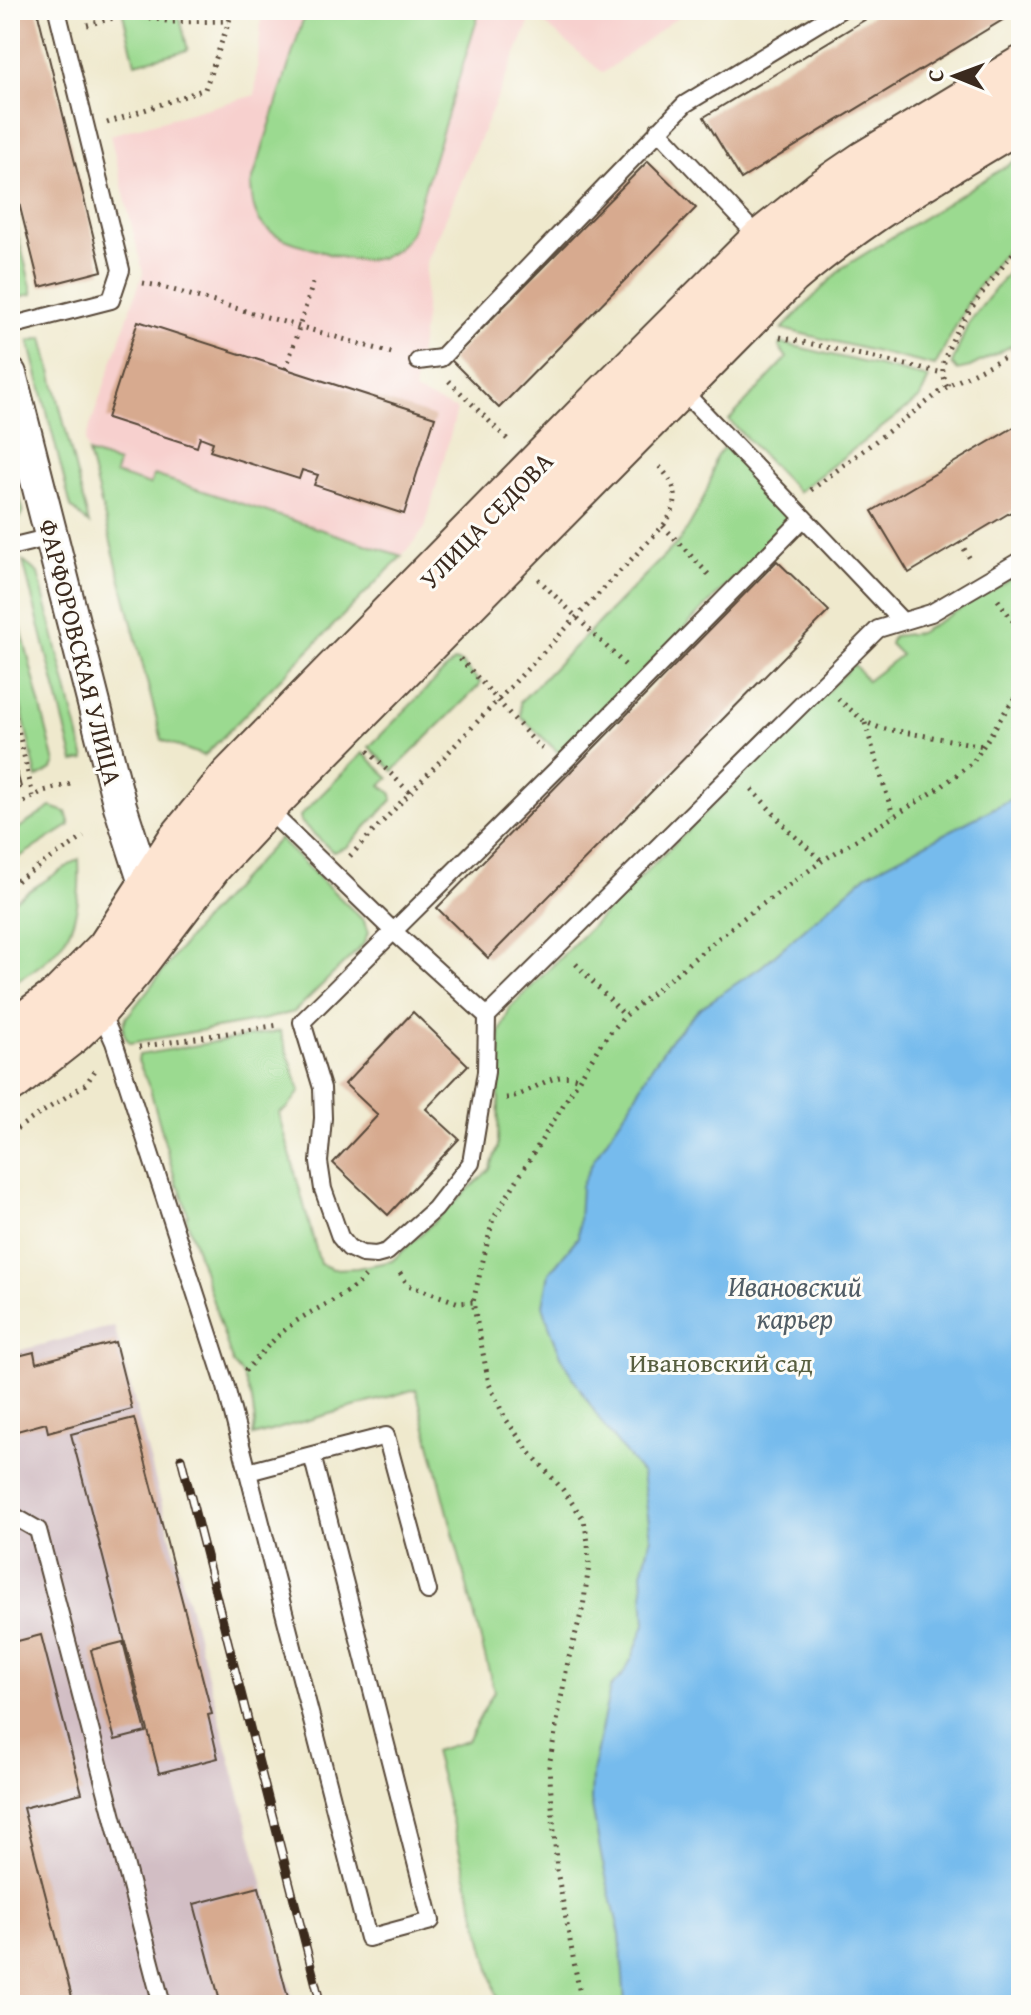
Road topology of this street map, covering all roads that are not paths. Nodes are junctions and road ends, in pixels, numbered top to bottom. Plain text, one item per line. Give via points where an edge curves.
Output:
1 (57, 10) edge
2 (840, 10) edge
3 (1021, 69) edge
4 (1021, 118) edge
5 (658, 130) junction
6 (762, 241) junction
7 (10, 326) edge
8 (418, 361) road end
9 (10, 374) edge
10 (678, 386) junction
11 (804, 518) junction
12 (51, 537) junction
13 (10, 547) edge
14 (1021, 560) edge
15 (902, 621) junction
16 (264, 806) junction
17 (154, 909) junction
18 (392, 930) junction
19 (487, 1016) junction
20 (106, 1024) junction
21 (10, 1035) edge
22 (10, 1080) edge
23 (312, 1455) junction
24 (248, 1472) junction
25 (10, 1514) edge
26 (428, 1591) dead end
27 (162, 2005) edge

1 - 7 lane via 121,270 111,300
2 - 5 lane via 685,104
3 - 6 main road, УЛИЦА СЕДОВА via 867,162
4 - 10 main road, УЛИЦА СЕДОВА via 849,225 790,273
5 - 6 lane
5 - 8 lane via 441,358
6 - 17 main road, УЛИЦА СЕДОВА via 231,779 179,842
9 - 12 street, ФАРФОРОВСКАЯ УЛИЦА
10 - 11 lane
10 - 16 main road, УЛИЦА СЕДОВА
11 - 15 lane
11 - 18 lane
12 - 13 lane
12 - 17 street, ФАРФОРОВСКАЯ УЛИЦА via 120,806
14 - 15 lane via 931,613
15 - 19 lane via 878,629
16 - 17 main road, УЛИЦА СЕДОВА via 211,863
16 - 18 lane
17 - 20 main road, УЛИЦА СЕДОВА
17 - 21 main road, УЛИЦА СЕДОВА via 61,998
18 - 19 lane
18 - 19 lane via 302,1022 322,1088 323,1189 349,1248 381,1254 435,1209 471,1163 486,1072
20 - 22 main road, УЛИЦА СЕДОВА via 71,1032
20 - 24 lane via 225,1384
23 - 24 lane
23 - 24 lane via 431,1921 381,1935 368,1938
23 - 26 lane via 386,1436
25 - 27 lane via 38,1530

